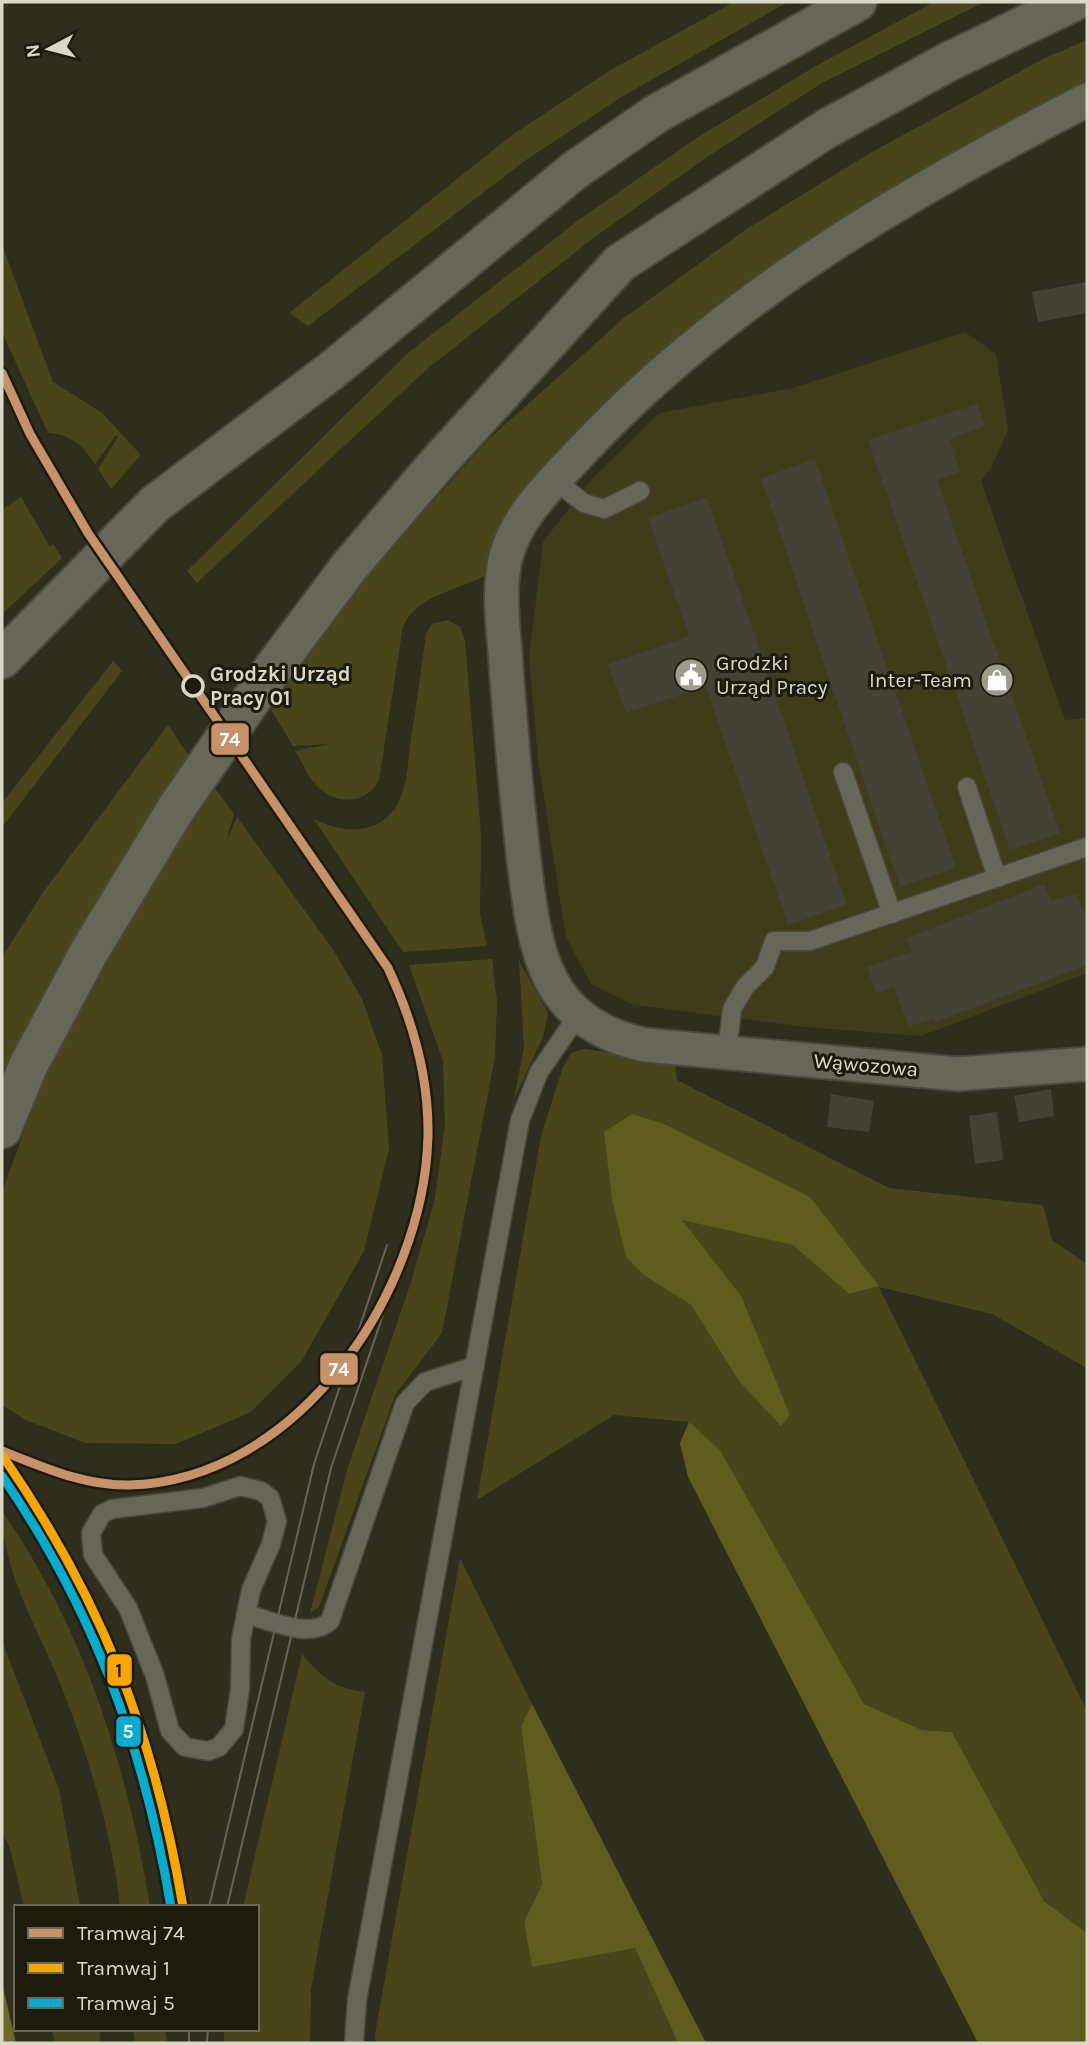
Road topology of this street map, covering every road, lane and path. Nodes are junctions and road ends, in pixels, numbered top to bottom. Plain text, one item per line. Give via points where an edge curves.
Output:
1 (857, 2) edge
2 (1073, 2) edge
3 (1087, 100) edge
4 (554, 480) junction
5 (639, 491) dead end
6 (2, 659) edge
7 (843, 772) dead end
8 (967, 787) dead end
9 (1087, 847) edge
10 (997, 878) junction
11 (892, 914) junction
12 (579, 1014) junction
13 (727, 1053) junction
14 (1087, 1064) edge
15 (2, 1129) edge
16 (475, 1366) junction
17 (246, 1614) junction
18 (355, 2043) edge

1 - 6 main road via 656,114 585,163 331,371 155,504
2 - 15 main road via 979,46 826,129 620,263 436,465 349,567 274,667 177,807 89,952 27,1068
3 - 4 street, Wąwozowa via 789,272 658,375
4 - 5 lane via 584,503 604,509
4 - 12 street, Wąwozowa via 515,533 501,588 515,784 533,932 546,971
7 - 11 lane
8 - 10 lane
9 - 10 lane
10 - 11 lane
11 - 13 lane via 810,941 774,941 765,967 732,1009
12 - 13 street, Wąwozowa via 603,1032 645,1045
12 - 16 lane via 524,1105
13 - 14 street, Wąwozowa via 958,1074
16 - 17 lane via 425,1382 405,1404 330,1621 311,1629
16 - 18 lane via 357,2000
17 - 17 lane via 234,1730 219,1747 196,1751 185,1747 170,1731 155,1676 128,1608 93,1555 95,1523 102,1514 123,1506 203,1499 240,1486 261,1491 270,1498 277,1521

